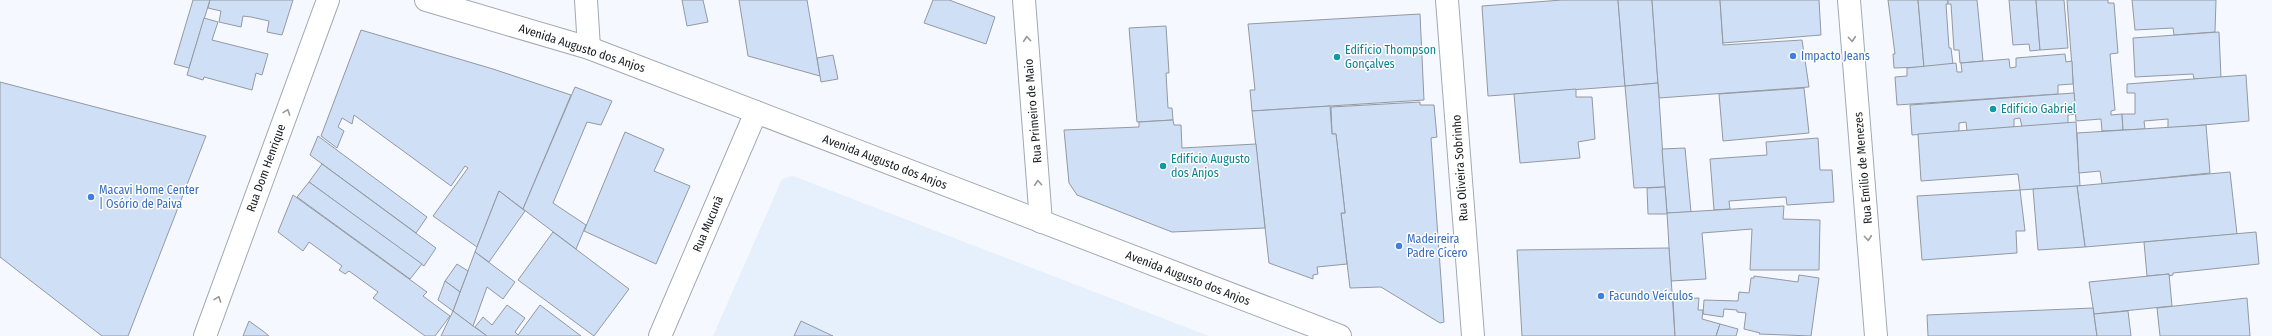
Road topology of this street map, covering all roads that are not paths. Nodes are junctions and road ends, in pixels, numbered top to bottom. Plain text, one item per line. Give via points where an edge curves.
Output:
1 (328, 0) edge
2 (426, 0) edge
3 (586, 0) edge
4 (1024, 0) edge
5 (1447, 0) edge
6 (1849, 0) edge
7 (589, 48) junction
8 (756, 112) junction
9 (1041, 222) junction
10 (205, 336) edge
11 (660, 336) edge
12 (1340, 336) edge
13 (1473, 336) edge
14 (1876, 336) edge

10 -> 1 street, Rua Dom Henrique
2 - 7 street, Avenida Augusto dos Anjos
3 - 7 street
9 -> 4 street, Rua Primeiro de Maio
5 - 13 street, Rua Oliveira Sobrinho
6 -> 14 street, Rua Emílio de Menezes
7 - 8 street, Avenida Augusto dos Anjos
8 - 9 street, Avenida Augusto dos Anjos
8 - 11 street, Rua Mucunã
9 - 12 street, Avenida Augusto dos Anjos

